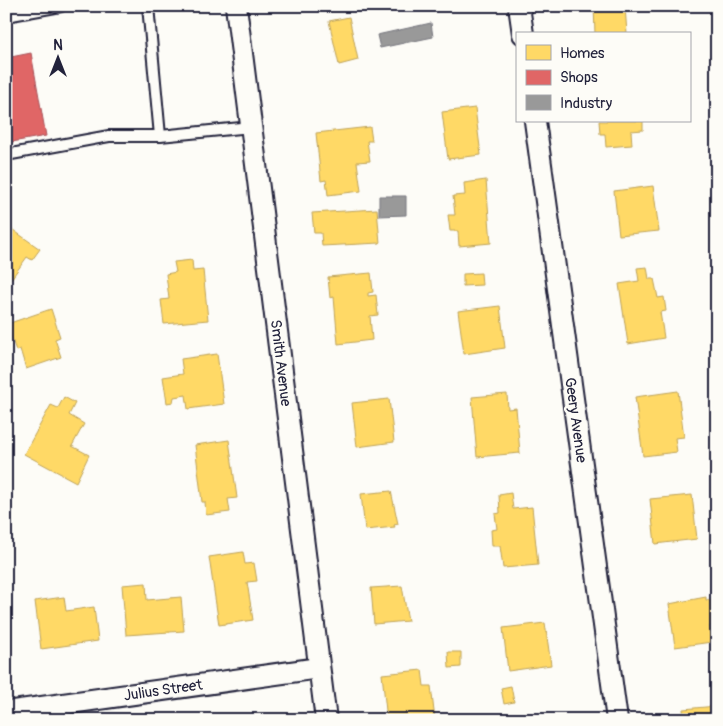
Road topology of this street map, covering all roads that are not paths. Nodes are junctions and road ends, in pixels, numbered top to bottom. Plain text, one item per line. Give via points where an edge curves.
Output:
1 (61, 6) edge
2 (148, 6) edge
3 (236, 6) edge
4 (519, 6) edge
5 (6, 16) edge
6 (523, 32) edge
7 (535, 122) edge
8 (251, 127) junction
9 (160, 136) junction
10 (6, 155) edge
11 (319, 668) junction
12 (6, 712) edge
13 (326, 720) edge
14 (617, 720) edge

1 - 5 lane
2 - 9 lane
3 - 8 street, Smith Avenue
4 - 6 street
7 - 14 street, Geery Avenue
8 - 9 lane
8 - 11 street, Smith Avenue
9 - 10 lane via 109,136
11 - 12 street, Julius Street
11 - 13 street, Smith Avenue

